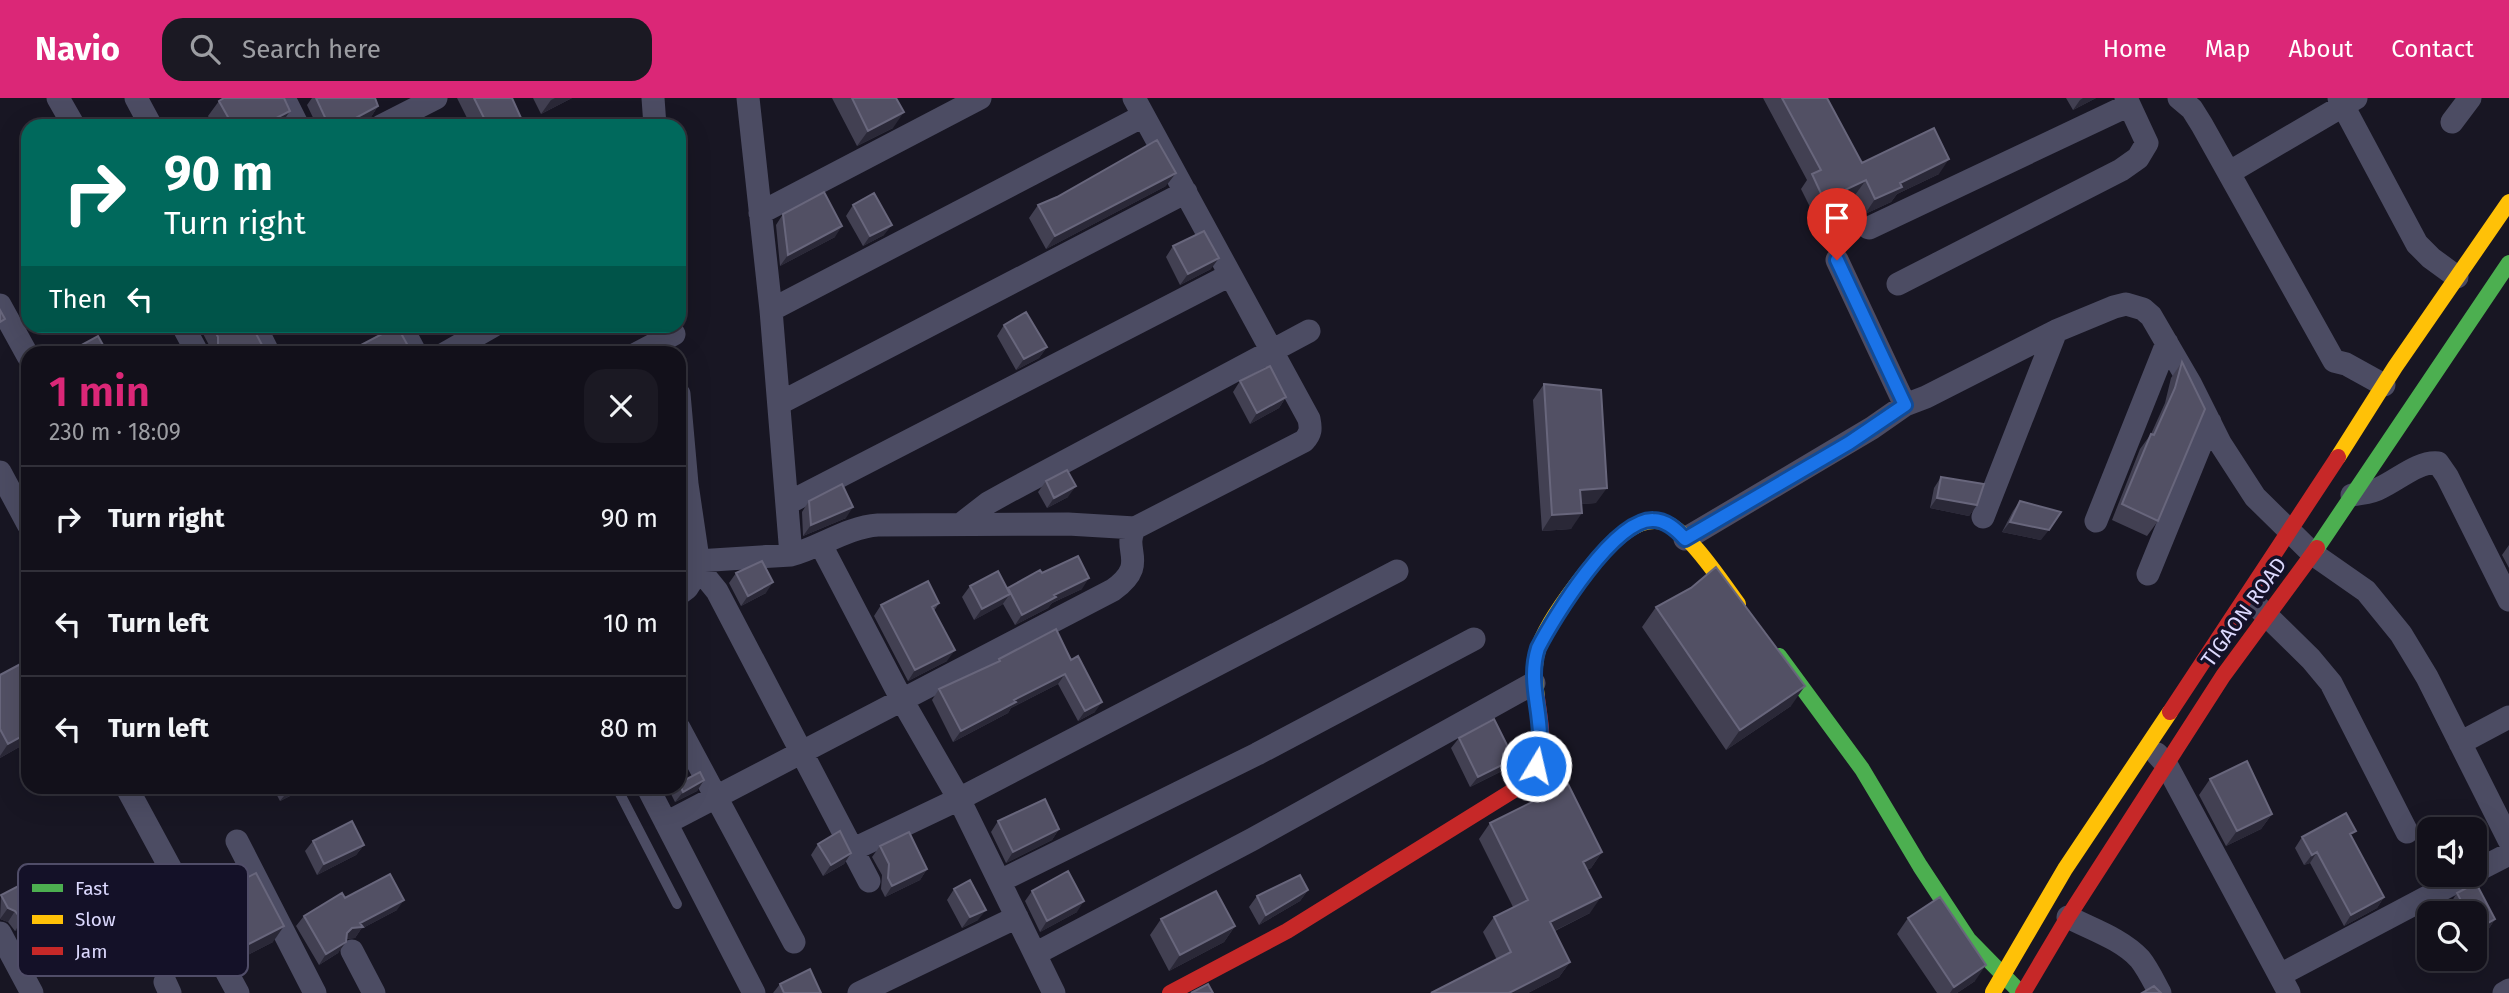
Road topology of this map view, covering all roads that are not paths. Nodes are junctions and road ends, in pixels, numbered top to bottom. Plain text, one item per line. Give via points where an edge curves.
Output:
1 (58, 98) edge
2 (136, 98) edge
3 (284, 98) edge
4 (436, 98) edge
5 (748, 98) edge
6 (980, 98) edge
7 (2179, 98) edge
8 (2470, 98) edge
9 (2127, 101) edge
10 (2346, 101) edge
11 (1139, 107) edge
12 (70, 119) edge
13 (147, 119) edge
14 (294, 119) edge
15 (395, 119) edge
16 (2452, 122) dead end
17 (2230, 172) junction
18 (1186, 192) junction
19 (2509, 202) edge
20 (761, 213) junction
21 (1869, 228) dead end
22 (1837, 260) dead end
23 (2508, 266) edge
24 (1230, 275) junction
25 (2457, 277) junction
26 (1898, 284) dead end
27 (0, 305) edge
28 (771, 310) junction
29 (1309, 331) dead end
30 (2056, 331) junction
31 (481, 333) edge
32 (674, 338) edge
33 (2167, 343) junction
34 (23, 346) edge
35 (458, 346) edge
36 (655, 346) edge
37 (1272, 352) junction
38 (2384, 385) junction
39 (780, 403) junction
40 (1905, 405) junction
41 (2210, 422) junction
42 (0, 472) edge
43 (2352, 495) junction
44 (788, 503) junction
45 (686, 505) edge
46 (21, 511) edge
47 (1983, 517) dead end
48 (2096, 521) dead end
49 (961, 524) junction
50 (1135, 528) junction
51 (2290, 533) junction
52 (1685, 539) junction
53 (821, 545) junction
54 (2312, 554) junction
55 (791, 555) junction
56 (696, 568) junction
57 (1397, 571) dead end
58 (2148, 574) dead end
59 (686, 589) edge
60 (2247, 597) junction
61 (2509, 600) edge
62 (1745, 613) edge
63 (2267, 615) junction
64 (1474, 639) dead end
65 (1769, 644) edge
66 (1534, 683) junction
67 (902, 700) junction
68 (2509, 717) edge
69 (686, 742) edge
70 (2460, 743) junction
71 (2149, 744) junction
72 (801, 753) junction
73 (2166, 764) junction
74 (130, 794) edge
75 (620, 794) edge
76 (651, 794) edge
77 (716, 797) junction
78 (959, 799) junction
79 (666, 823) junction
80 (2407, 832) dead end
81 (2509, 840) edge
82 (237, 841) dead end
83 (854, 849) junction
84 (2509, 854) edge
85 (168, 864) edge
86 (2487, 865) edge
87 (869, 881) dead end
88 (1000, 881) junction
89 (2449, 887) edge
90 (677, 904) dead end
91 (1017, 917) junction
92 (2068, 917) junction
93 (0, 933) edge
94 (794, 942) dead end
95 (352, 951) dead end
96 (1035, 954) junction
97 (18, 967) edge
98 (23, 976) edge
99 (229, 976) edge
100 (2004, 976) junction
101 (2284, 984) edge
102 (2509, 990) edge
103 (32, 993) edge
104 (238, 993) edge
105 (315, 993) edge
106 (374, 993) edge
107 (754, 993) edge
108 (859, 993) edge
109 (1054, 993) edge
110 (1170, 993) edge
111 (1993, 993) edge
112 (2022, 993) edge
113 (2160, 993) edge
114 (2504, 993) edge

1 - 12 street
2 - 13 street
3 - 14 street
4 - 15 street
5 - 20 street
6 - 20 street
7 - 17 street via 2192,109
8 - 16 street
9 - 21 street
9 - 26 street via 2147,143 2138,158
10 - 17 street
10 - 25 street via 2417,244
11 - 18 street
11 - 28 street
17 - 38 street via 2334,361
18 - 24 street
18 - 39 street
19 - 25 street
20 - 28 street
22 - 40 street
23 - 43 street, TIGAON ROAD
24 - 37 street
24 - 44 street
25 - 38 street
27 - 34 street
28 - 39 street
29 - 37 street
30 - 33 street via 2114,307 2135,305 2151,316
30 - 40 street
30 - 47 street
31 - 35 street
32 - 36 street
33 - 41 street
33 - 48 street
37 - 49 street via 1006,493
37 - 50 street via 1309,419 1309,436
38 - 51 street
39 - 44 street
40 - 52 street
41 - 51 street via 2240,477
41 - 58 street
42 - 46 street
43 - 54 street, TIGAON ROAD
43 - 61 street via 2379,489 2420,466 2438,463
44 - 55 street
45 - 56 street
49 - 50 street
49 - 53 street via 865,526
50 - 67 street via 1131,573 1123,583
51 - 54 street
51 - 60 street
52 - 62 street
52 - 66 street via 1664,522 1650,519 1614,542 1587,570 1547,630 1533,662
53 - 55 street
53 - 67 street
54 - 63 street, TIGAON ROAD
54 - 70 street via 2366,591 2389,617 2422,668
55 - 56 street
56 - 59 street
56 - 72 street via 717,591
57 - 78 street
60 - 63 street
60 - 71 street
63 - 73 street, TIGAON ROAD
63 - 80 street via 2331,683
64 - 88 street via 1257,754
65 - 100 street via 1862,769 1968,939
66 - 96 street
66 - 110 street via 1541,751 1536,766 1514,790 1287,931
67 - 72 street
67 - 78 street
68 - 70 street
69 - 77 street
70 - 81 street
71 - 73 street
71 - 100 street via 2065,869
72 - 77 street
72 - 83 street
73 - 92 street, TIGAON ROAD
73 - 101 street
74 - 85 street
75 - 90 lane
76 - 79 street
77 - 79 street
77 - 94 street
78 - 83 street
78 - 88 street
79 - 107 street
82 - 105 street
83 - 87 street
84 - 86 street
88 - 91 street
89 - 101 street
91 - 96 street
91 - 108 street
92 - 112 street, TIGAON ROAD
92 - 113 street via 2123,944 2144,965
93 - 97 street
95 - 106 street
96 - 109 street
98 - 103 street
99 - 104 street
100 - 111 street
100 - 112 street
102 - 114 street

